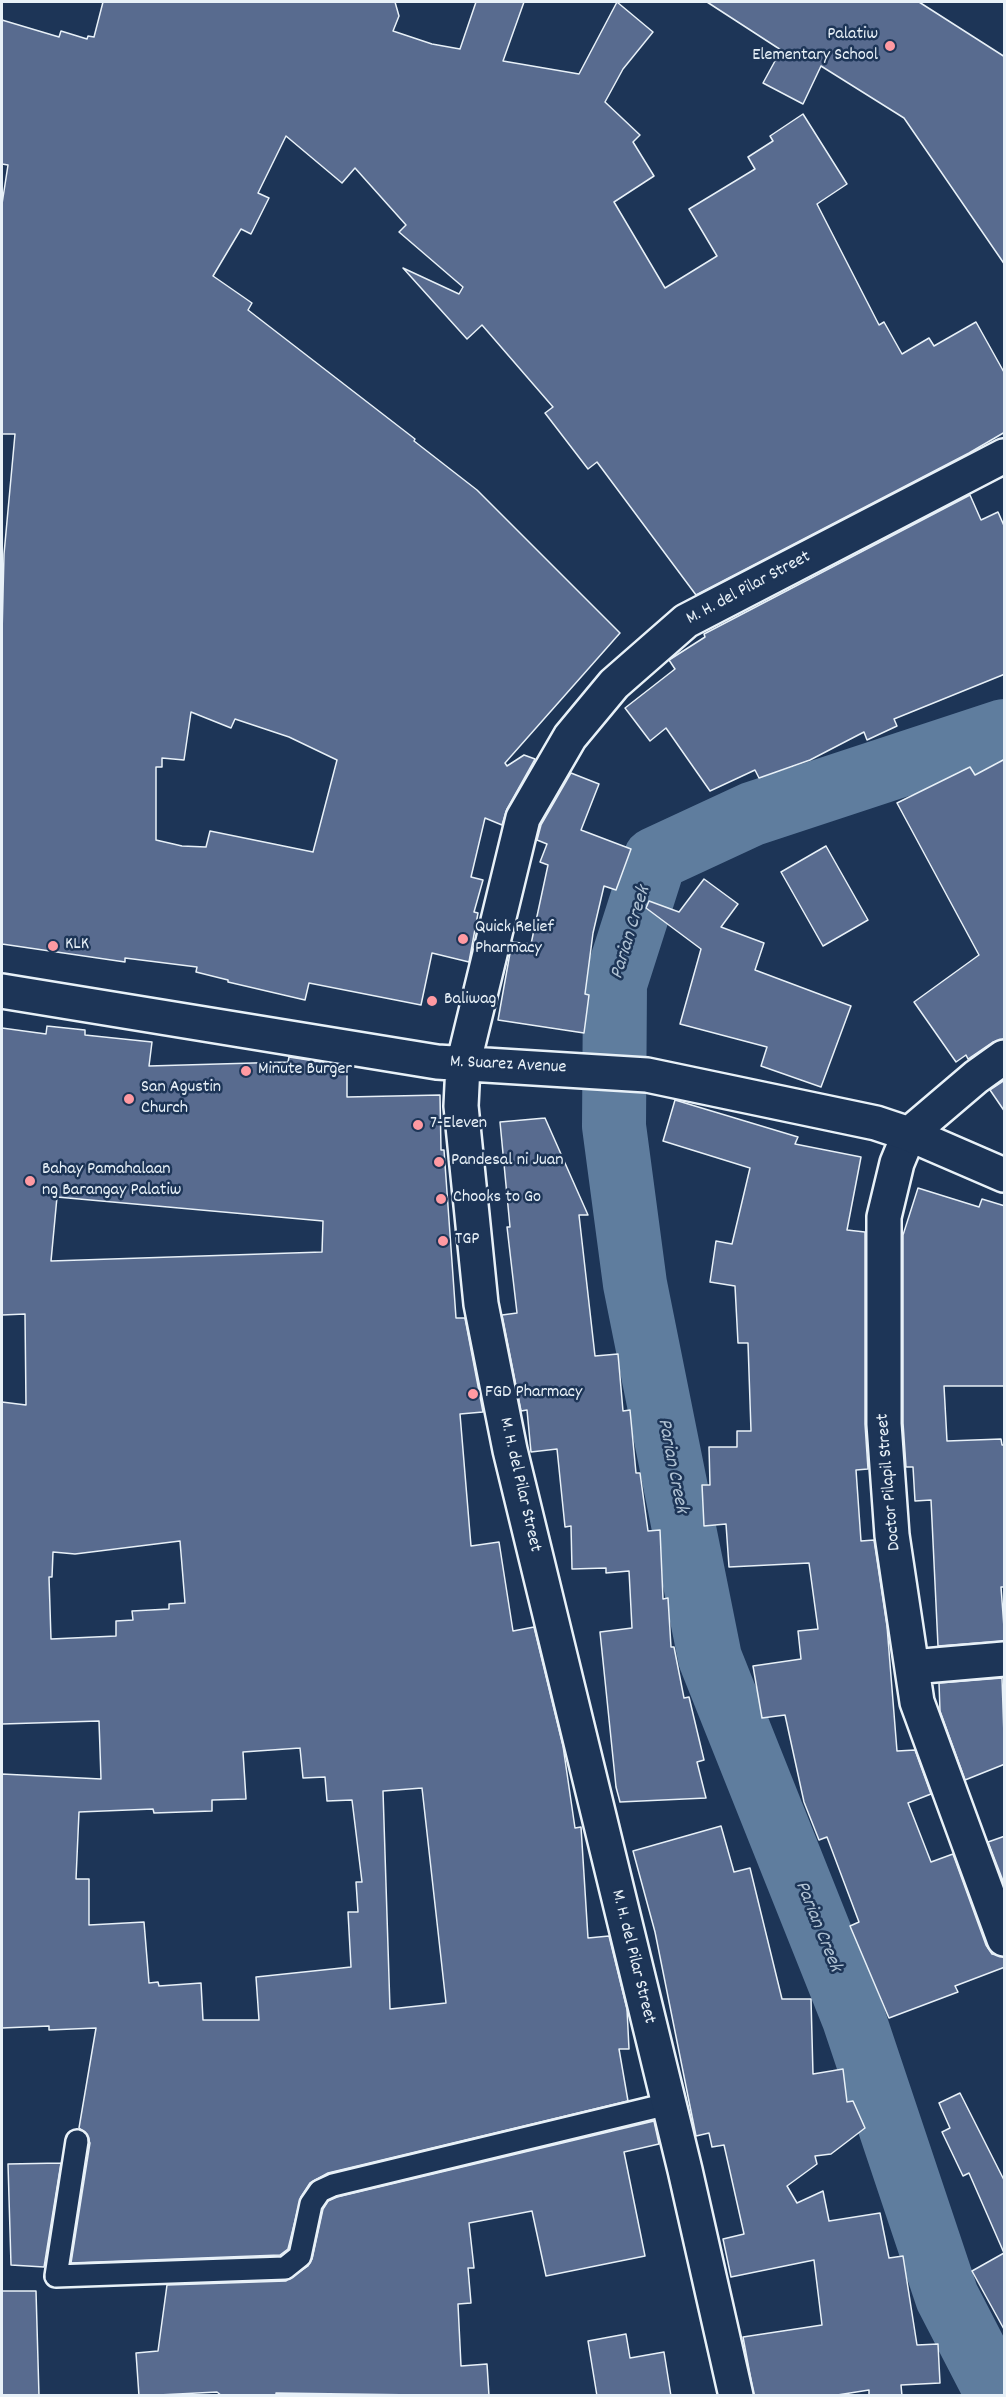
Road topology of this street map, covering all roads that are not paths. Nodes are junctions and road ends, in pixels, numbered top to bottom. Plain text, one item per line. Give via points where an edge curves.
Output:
1 (1005, 456) edge
2 (2, 991) edge
3 (1005, 1058) edge
4 (463, 1065) junction
5 (909, 1134) junction
6 (1005, 1175) edge
7 (1005, 1659) edge
8 (912, 1667) junction
9 (1005, 1939) edge
10 (668, 2104) junction
11 (77, 2141) dead end
12 (736, 2396) edge

1 - 4 street, M. H. del Pilar Street via 686,621 614,684 570,737 523,818
2 - 4 street, M. Suarez Avenue
3 - 5 street, Doctor Pilapil Street via 976,1077
4 - 5 street, M. Suarez Avenue via 639,1073 876,1123
4 - 10 street, M. H. del Pilar Street via 461,1106 481,1304 503,1418
5 - 6 street, M. Suarez Avenue
5 - 8 street, Doctor Pilapil Street via 897,1162 884,1217 882,1351 892,1535
7 - 8 street
8 - 9 street, Doctor Pilapil Street via 917,1702
10 - 11 lane via 333,2185 320,2192 311,2204 300,2256 285,2268 56,2276
10 - 12 street, M. H. del Pilar Street

